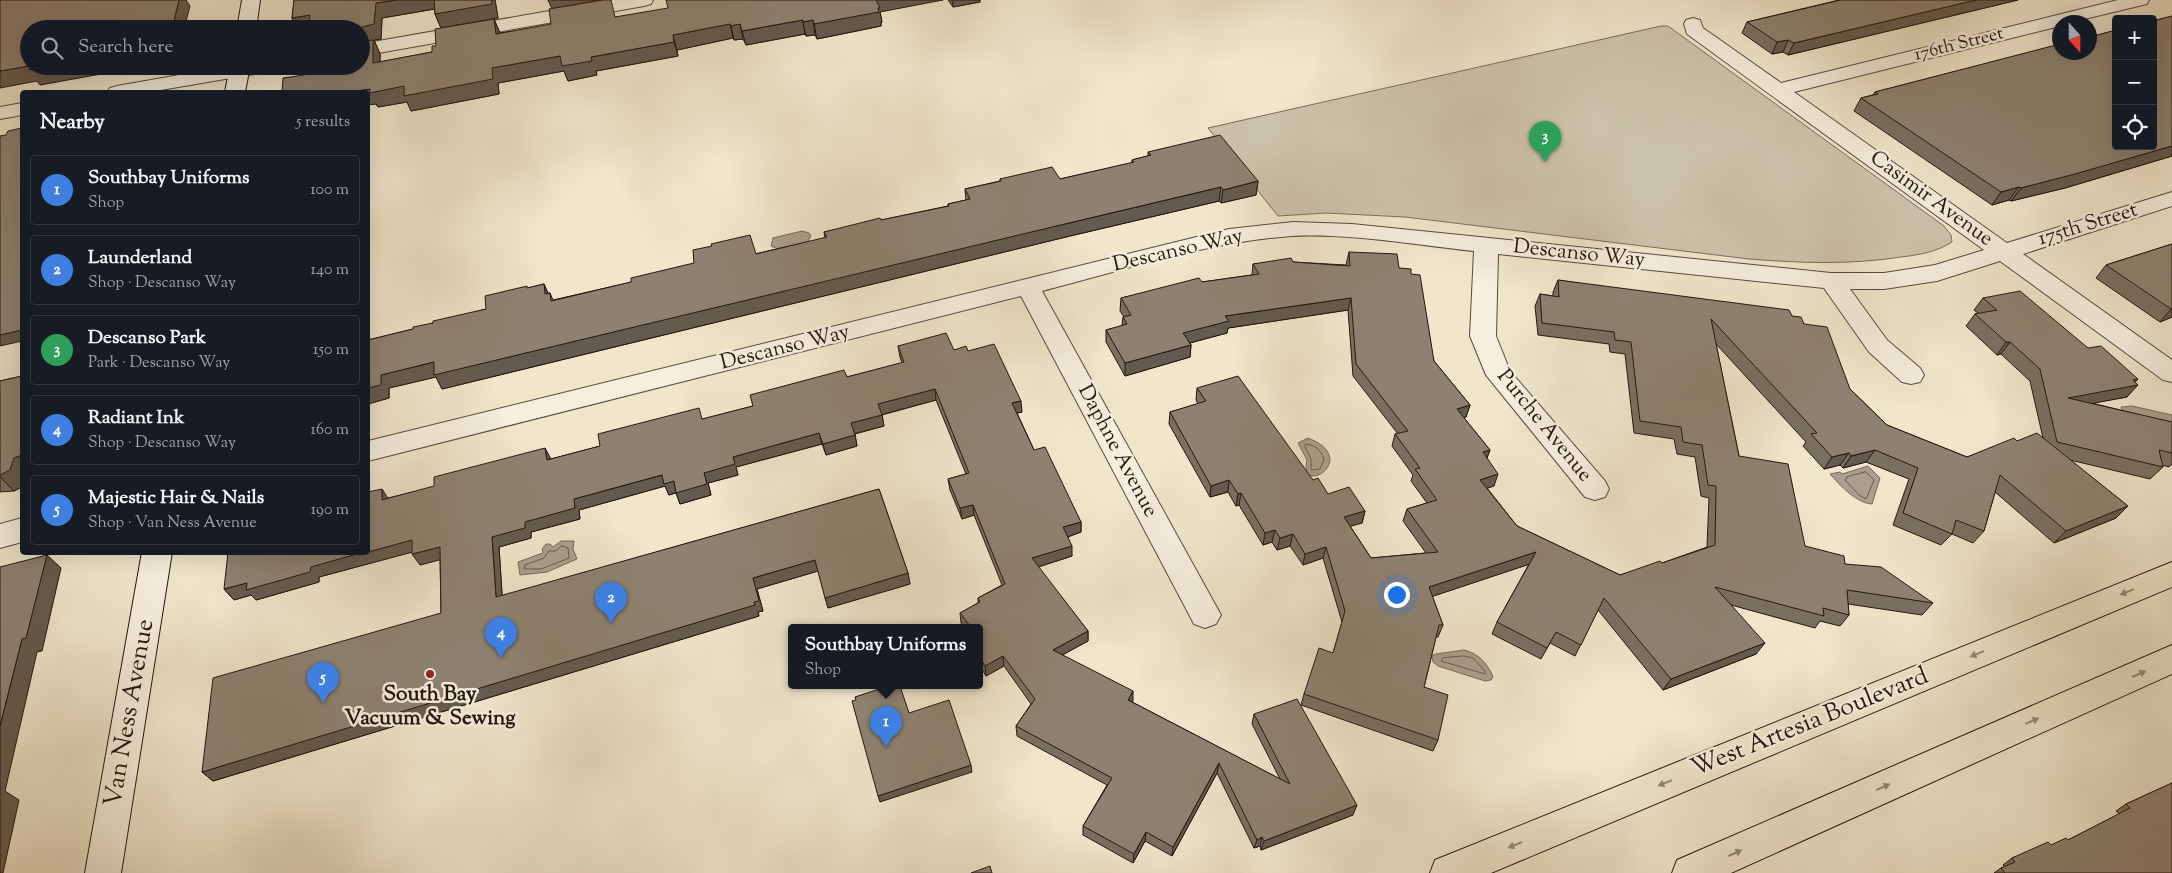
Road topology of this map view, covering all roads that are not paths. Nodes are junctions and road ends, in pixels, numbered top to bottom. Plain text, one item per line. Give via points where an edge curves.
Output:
1 (251, 0) edge
2 (644, 0) edge
3 (2140, 0) edge
4 (248, 20) edge
5 (1693, 24) dead end
6 (370, 48) edge
7 (207, 75) edge
8 (238, 75) edge
9 (129, 90) edge
10 (235, 90) edge
11 (1778, 90) junction
12 (20, 109) edge
13 (0, 113) edge
14 (2172, 199) edge
15 (1486, 244) junction
16 (2004, 252) junction
17 (1831, 281) junction
18 (1028, 287) junction
19 (2172, 372) edge
20 (1911, 375) dead end
21 (370, 451) edge
22 (1595, 489) dead end
23 (20, 531) edge
24 (0, 536) edge
25 (156, 555) edge
26 (2172, 574) edge
27 (1205, 615) dead end
28 (2172, 659) edge
29 (103, 873) edge
30 (1448, 873) edge
31 (1690, 873) edge

1 - 4 street
2 - 6 street
3 - 11 street, 176th Street
5 - 11 street, Casimir Avenue via 1694,30
7 - 9 street
8 - 10 street
11 - 16 street, Casimir Avenue
12 - 13 street
14 - 16 street, 175th Street
15 - 17 street, Descanso Way
15 - 18 street, Descanso Way via 1352,231 1293,229 1229,236
15 - 22 street, Purche Avenue via 1483,336 1499,375
16 - 17 street, Descanso Way via 1937,273 1884,280
16 - 19 street, Casimir Avenue
17 - 20 street via 1878,346
18 - 21 street, Descanso Way
18 - 27 street, Daphne Avenue
23 - 24 street
25 - 29 street, Van Ness Avenue
26 -> 30 main road, West Artesia Boulevard
31 -> 28 main road

